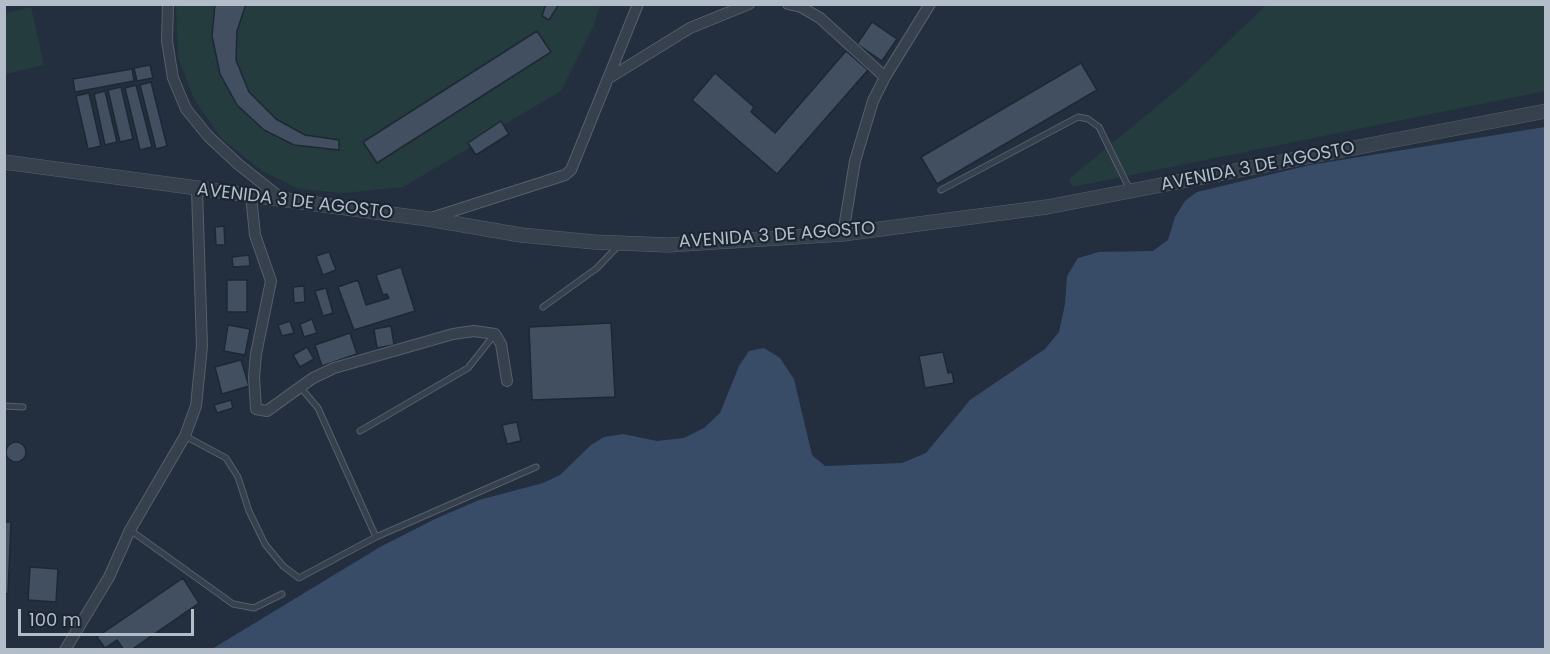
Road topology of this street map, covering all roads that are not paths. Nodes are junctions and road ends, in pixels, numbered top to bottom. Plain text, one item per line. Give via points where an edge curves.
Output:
1 (168, 4) edge
2 (638, 4) edge
3 (749, 4) edge
4 (788, 4) edge
5 (930, 4) edge
6 (885, 77) junction
7 (608, 79) junction
8 (1545, 111) edge
9 (5, 163) edge
10 (196, 190) junction
11 (941, 190) dead end
12 (1131, 192) junction
13 (251, 196) junction
14 (282, 200) junction
15 (428, 219) junction
16 (843, 234) junction
17 (620, 244) junction
18 (543, 307) dead end
19 (495, 334) junction
20 (507, 381) dead end
21 (301, 388) junction
22 (4, 406) edge
23 (23, 407) dead end
24 (360, 431) dead end
25 (185, 436) junction
26 (536, 467) dead end
27 (130, 530) junction
28 (376, 537) junction
29 (282, 594) dead end
30 (65, 650) edge

1 - 14 street via 168,50 173,78 186,109 208,136
2 - 7 street
3 - 7 street via 690,28
4 - 6 street via 820,18
5 - 6 street
6 - 16 street via 873,101 858,152
7 - 15 street via 571,170 565,175
8 - 12 street, AVENIDA 3 DE AGOSTO
9 - 10 street, AVENIDA 3 DE AGOSTO
10 - 13 street, AVENIDA 3 DE AGOSTO
10 - 25 street via 202,346 196,406
11 - 12 lane via 1078,117 1099,127
12 - 16 street, AVENIDA 3 DE AGOSTO
13 - 14 street, AVENIDA 3 DE AGOSTO
13 - 21 street via 255,235 271,281 256,354 254,404 261,412 267,411
14 - 15 street, AVENIDA 3 DE AGOSTO
15 - 17 street, AVENIDA 3 DE AGOSTO via 521,235
16 - 17 street, AVENIDA 3 DE AGOSTO via 668,245
17 - 18 lane via 597,268
19 - 20 street via 501,344
19 - 21 street via 453,334 334,368
19 - 24 lane via 468,369
21 - 28 lane via 318,408
22 - 23 lane
25 - 27 street
25 - 28 lane via 226,458 238,477 265,544 291,574 299,578
26 - 28 lane
27 - 29 lane via 232,604 254,608
27 - 30 street via 109,577

